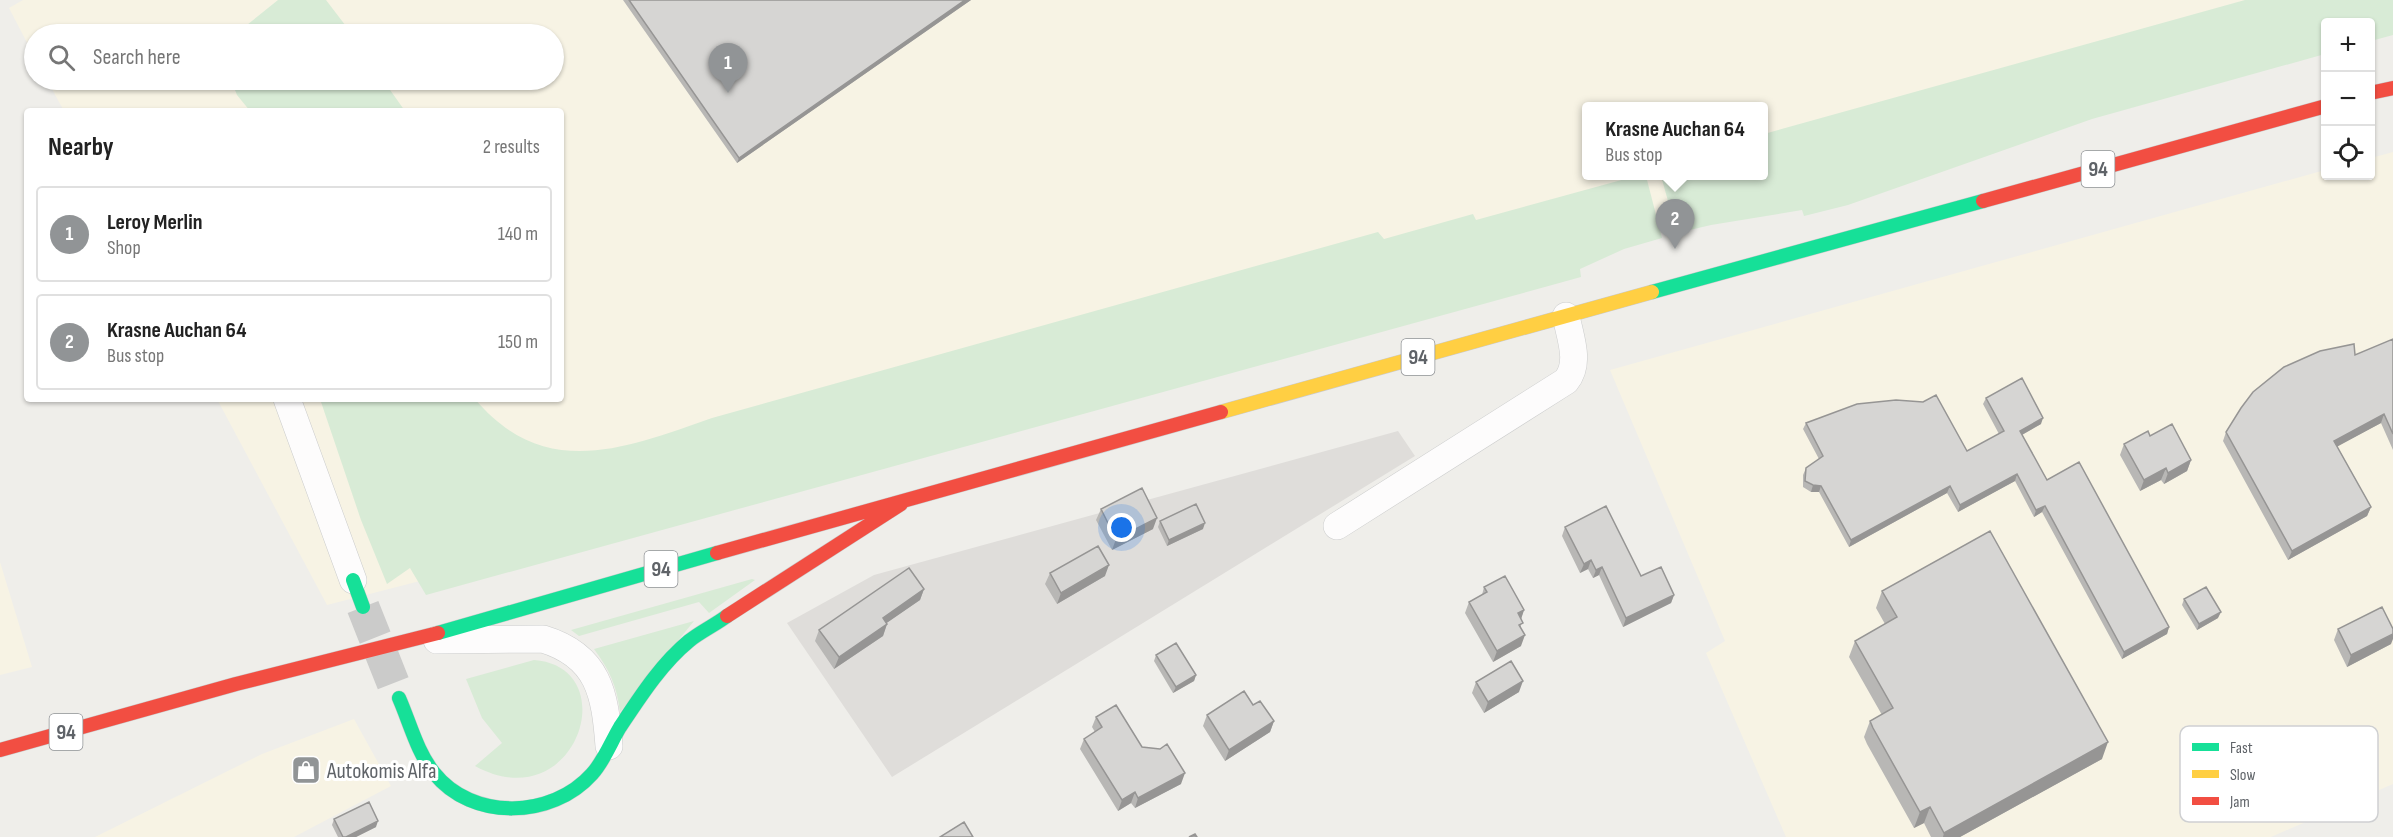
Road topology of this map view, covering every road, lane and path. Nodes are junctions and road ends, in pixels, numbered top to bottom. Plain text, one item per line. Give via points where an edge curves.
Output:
1 (2393, 88) edge
2 (2375, 92) edge
3 (2321, 107) edge
4 (1566, 316) junction
5 (288, 402) edge
6 (910, 498) junction
7 (1337, 526) dead end
8 (353, 580) joint
9 (363, 607) tunnel mouth
10 (412, 640) junction
11 (399, 698) tunnel mouth
12 (609, 746) junction
13 (0, 750) edge

1 - 2 main road
3 - 4 main road, 94
4 - 6 main road, 94
4 - 7 street via 1575,362 1574,372 1566,381
5 - 8 street
6 - 10 main road, 94
6 - 12 main road via 689,641 661,668
8 - 9 main road
10 - 12 street via 543,639 558,644 590,669 597,680 605,705
10 - 13 main road, 94
11 - 12 main road via 426,761 447,787 464,797 503,808 542,805 576,790 591,776

